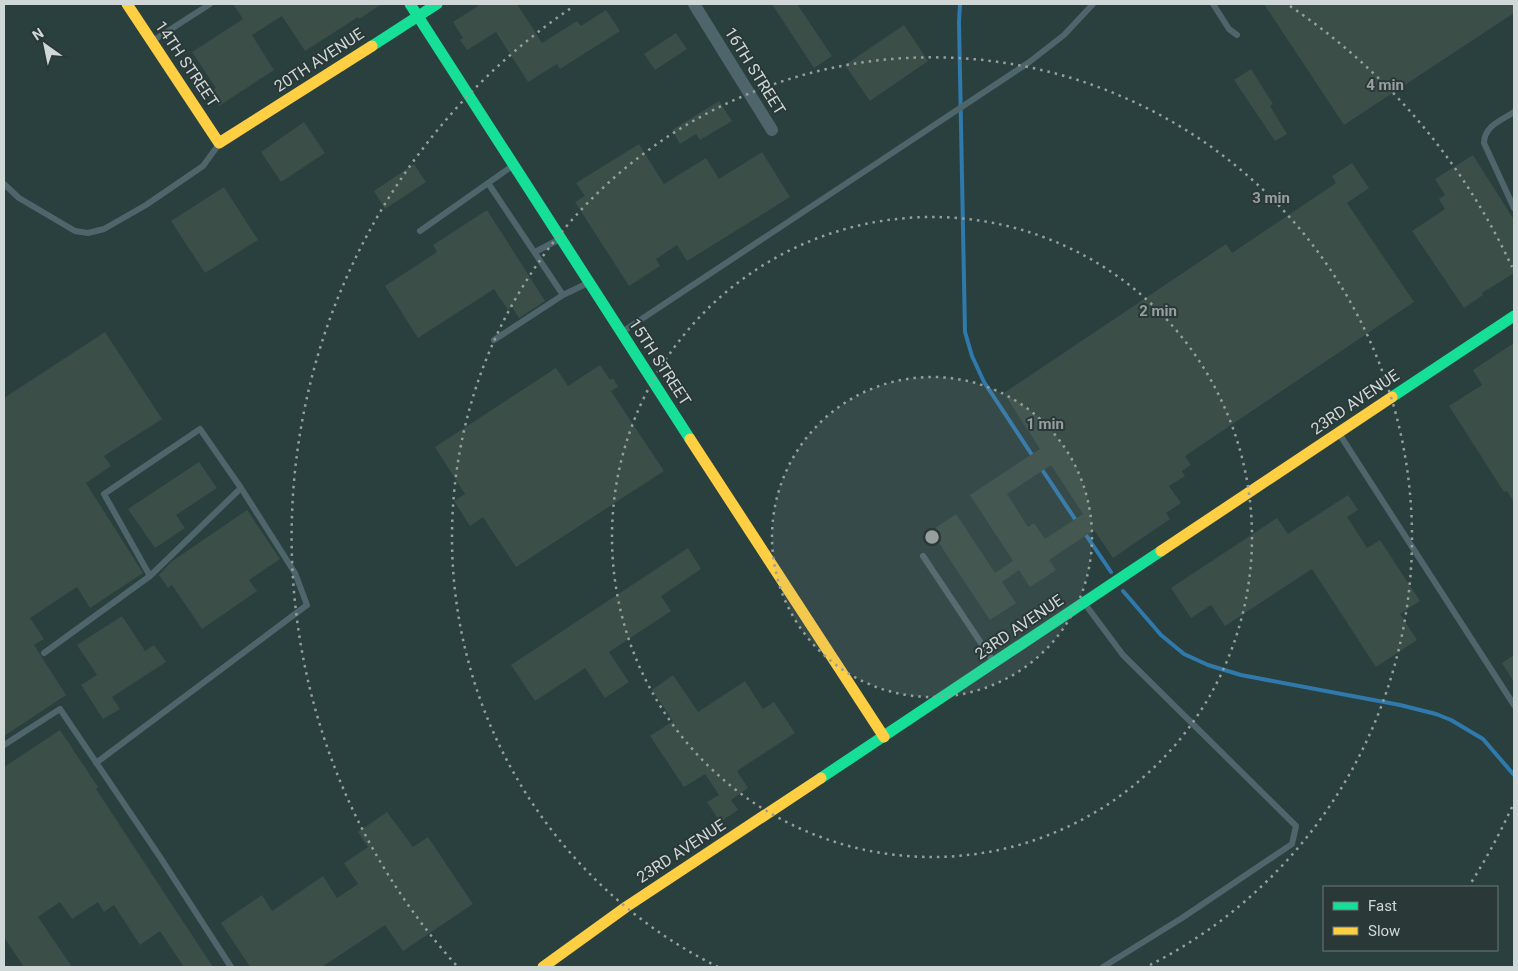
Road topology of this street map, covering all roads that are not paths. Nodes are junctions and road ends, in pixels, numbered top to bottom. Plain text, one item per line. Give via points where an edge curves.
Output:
1 (127, 4) edge
2 (210, 4) edge
3 (410, 4) edge
4 (437, 4) edge
5 (694, 4) edge
6 (1093, 4) edge
7 (1213, 4) edge
8 (418, 16) junction
9 (1237, 35) dead end
10 (152, 42) junction
11 (1514, 112) edge
12 (772, 130) dead end
13 (220, 143) junction
14 (514, 165) junction
15 (488, 183) junction
16 (4, 184) edge
17 (1514, 208) edge
18 (420, 231) dead end
19 (561, 238) junction
20 (535, 252) junction
21 (589, 282) junction
22 (564, 295) junction
23 (1514, 316) edge
24 (621, 332) junction
25 (494, 340) dead end
26 (1339, 432) junction
27 (241, 488) junction
28 (923, 556) dead end
29 (150, 576) junction
30 (1084, 604) junction
31 (44, 653) dead end
32 (994, 663) junction
33 (1514, 705) edge
34 (884, 737) junction
35 (4, 745) edge
36 (96, 763) junction
37 (546, 966) edge
38 (231, 967) edge
39 (1103, 967) edge

1 - 10 street, 14TH STREET
2 - 10 lane
3 - 8 street, 15TH STREET
4 - 8 street, 20TH AVENUE
5 - 12 street, 16TH STREET
6 - 24 lane via 1052,46
7 - 9 lane
8 - 13 street, 20TH AVENUE
8 - 14 street, 15TH STREET
10 - 13 street, 14TH STREET
11 - 17 lane via 1488,129 1484,136 1484,143
13 - 16 lane via 202,166 146,205 104,229 88,233 74,231 19,198
14 - 15 lane
14 - 19 street, 15TH STREET
15 - 18 lane
15 - 20 lane
19 - 20 lane
19 - 21 street, 15TH STREET
20 - 22 lane
21 - 22 lane
21 - 24 street, 15TH STREET
22 - 25 lane
23 - 26 street, 23RD AVENUE
24 - 34 street, 15TH STREET
26 - 30 street, 23RD AVENUE
26 - 33 lane
27 - 29 lane
27 - 29 lane via 200,429 104,494
27 - 36 lane via 294,573 307,606
28 - 32 lane
29 - 31 lane
30 - 32 street, 23RD AVENUE
30 - 39 lane via 1123,655 1296,826 1292,844
32 - 34 street, 23RD AVENUE
34 - 37 street, 23RD AVENUE via 626,907
35 - 36 lane via 60,709
36 - 38 lane

